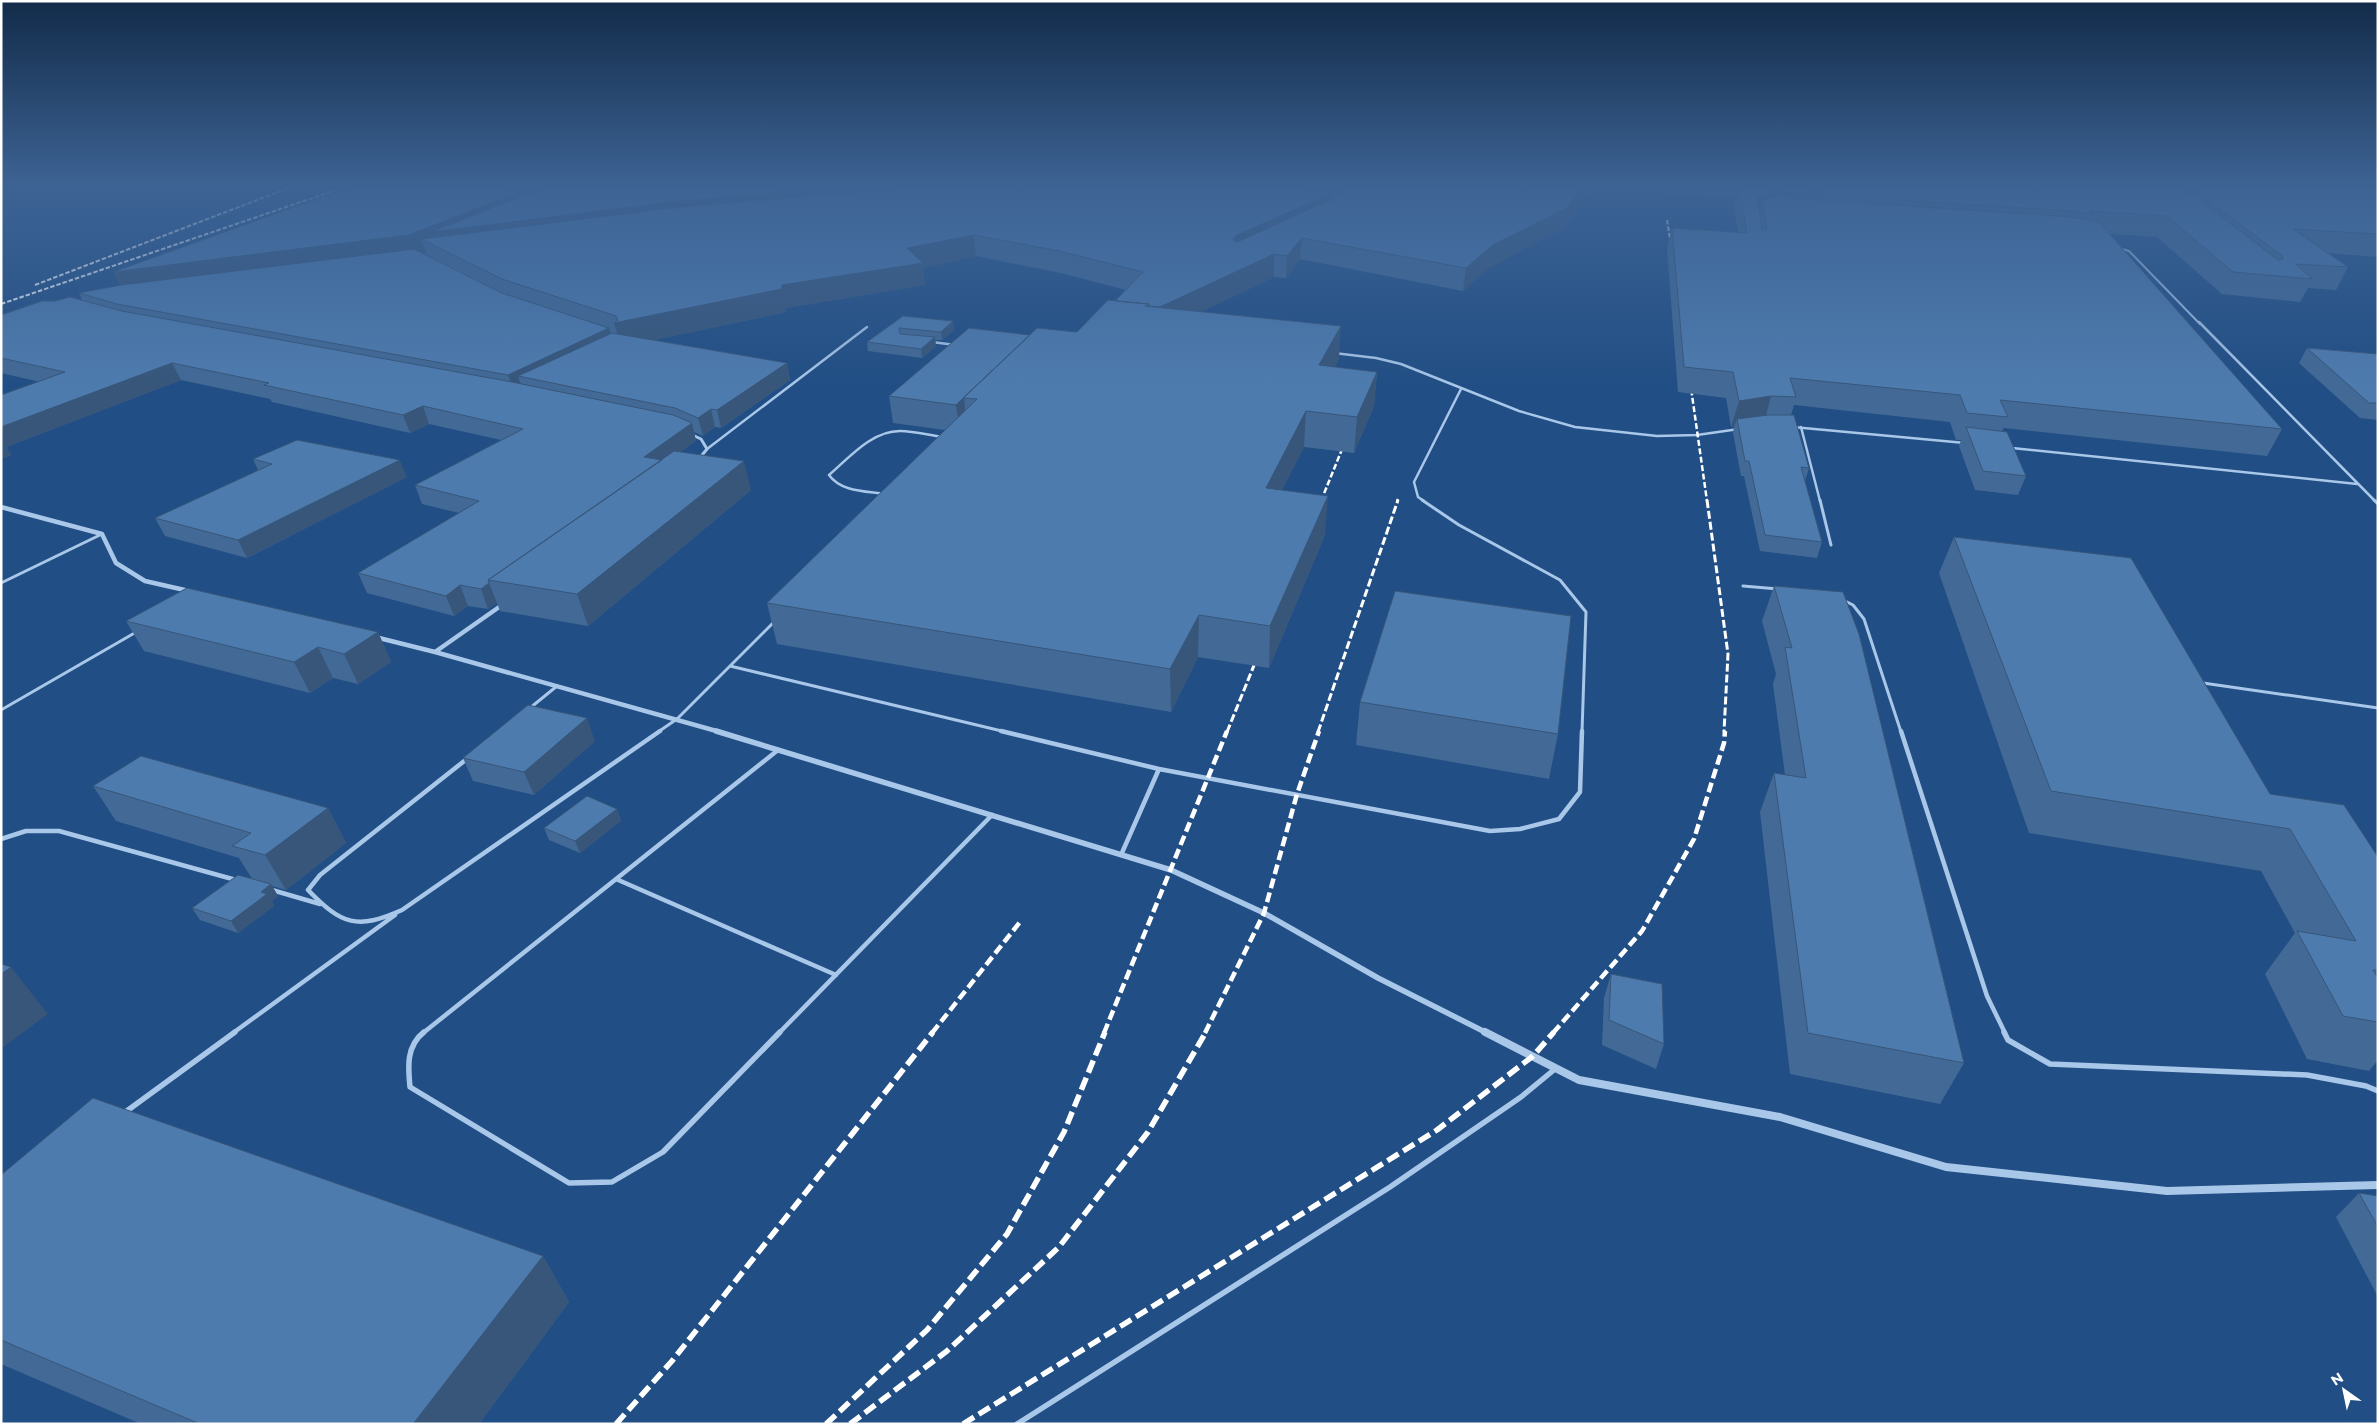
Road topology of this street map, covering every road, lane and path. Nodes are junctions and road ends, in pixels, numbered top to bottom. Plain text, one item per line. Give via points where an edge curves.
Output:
1 (2131, 254) edge
2 (867, 327) dead end
3 (932, 342) edge
4 (962, 346) edge
5 (1329, 352) edge
6 (1461, 389) junction
7 (1792, 426) edge
8 (1801, 427) junction
9 (1741, 428) edge
10 (686, 432) edge
11 (947, 438) edge
12 (1970, 444) edge
13 (707, 448) junction
14 (2010, 448) edge
15 (694, 464) edge
16 (2357, 484) junction
17 (890, 495) edge
18 (2378, 504) edge
19 (1, 507) edge
20 (102, 534) junction
21 (1831, 545) dead end
22 (1, 583) edge
23 (1743, 586) dead end
24 (1783, 589) edge
25 (193, 592) edge
26 (1839, 597) edge
27 (506, 603) edge
28 (779, 617) edge
29 (144, 628) edge
30 (367, 635) edge
31 (435, 652) junction
32 (730, 666) junction
33 (2203, 683) edge
34 (557, 686) junction
35 (2378, 708) edge
36 (1, 710) edge
37 (527, 710) edge
38 (677, 719) junction
39 (778, 750) junction
40 (473, 753) edge
41 (1159, 769) junction
42 (992, 815) junction
43 (1, 839) edge
44 (1121, 855) junction
45 (616, 879) junction
46 (246, 883) edge
47 (264, 888) edge
48 (320, 904) junction
49 (402, 910) junction
50 (836, 975) junction
51 (1556, 1068) junction
52 (2378, 1090) edge
53 (122, 1115) edge
54 (2378, 1185) edge
55 (1017, 1424) edge

1 - 16 lane
2 - 13 lane
3 - 4 lane
5 - 6 lane via 1378,357
6 - 9 lane via 1535,417 1617,433 1698,435
6 - 41 lane via 1414,482 1418,497 1459,525 1560,580 1586,612 1580,792 1559,819 1520,829 1490,831
7 - 8 lane
8 - 12 lane
8 - 21 lane
10 - 13 street via 701,438
11 - 17 lane via 888,432 877,436 829,475 838,485
13 - 15 street
14 - 16 lane
16 - 18 lane
19 - 20 street
20 - 22 lane
20 - 25 street via 116,563 123,568 145,582
23 - 24 lane
26 - 52 lane via 1853,605 1864,619 1987,996 2008,1040 2050,1064 2307,1075
27 - 31 street
28 - 32 lane
29 - 36 lane
30 - 31 street
31 - 34 street
32 - 38 lane
32 - 41 lane
33 - 35 lane
34 - 37 lane
34 - 38 street
38 - 39 street
38 - 49 lane
39 - 42 street
39 - 45 lane
40 - 48 lane via 320,875 308,890
41 - 44 lane
42 - 44 street
42 - 50 lane
43 - 46 lane via 26,832 59,831
44 - 51 street via 1172,870 1264,913 1378,978
45 - 50 lane
45 - 50 lane via 418,1037 407,1062 410,1087 568,1183 612,1182 663,1152
47 - 48 lane
48 - 49 lane via 356,923 377,921
49 - 53 lane
51 - 54 street via 1580,1080 1780,1117 1946,1167 2168,1191
51 - 55 lane via 1521,1097 1390,1187

